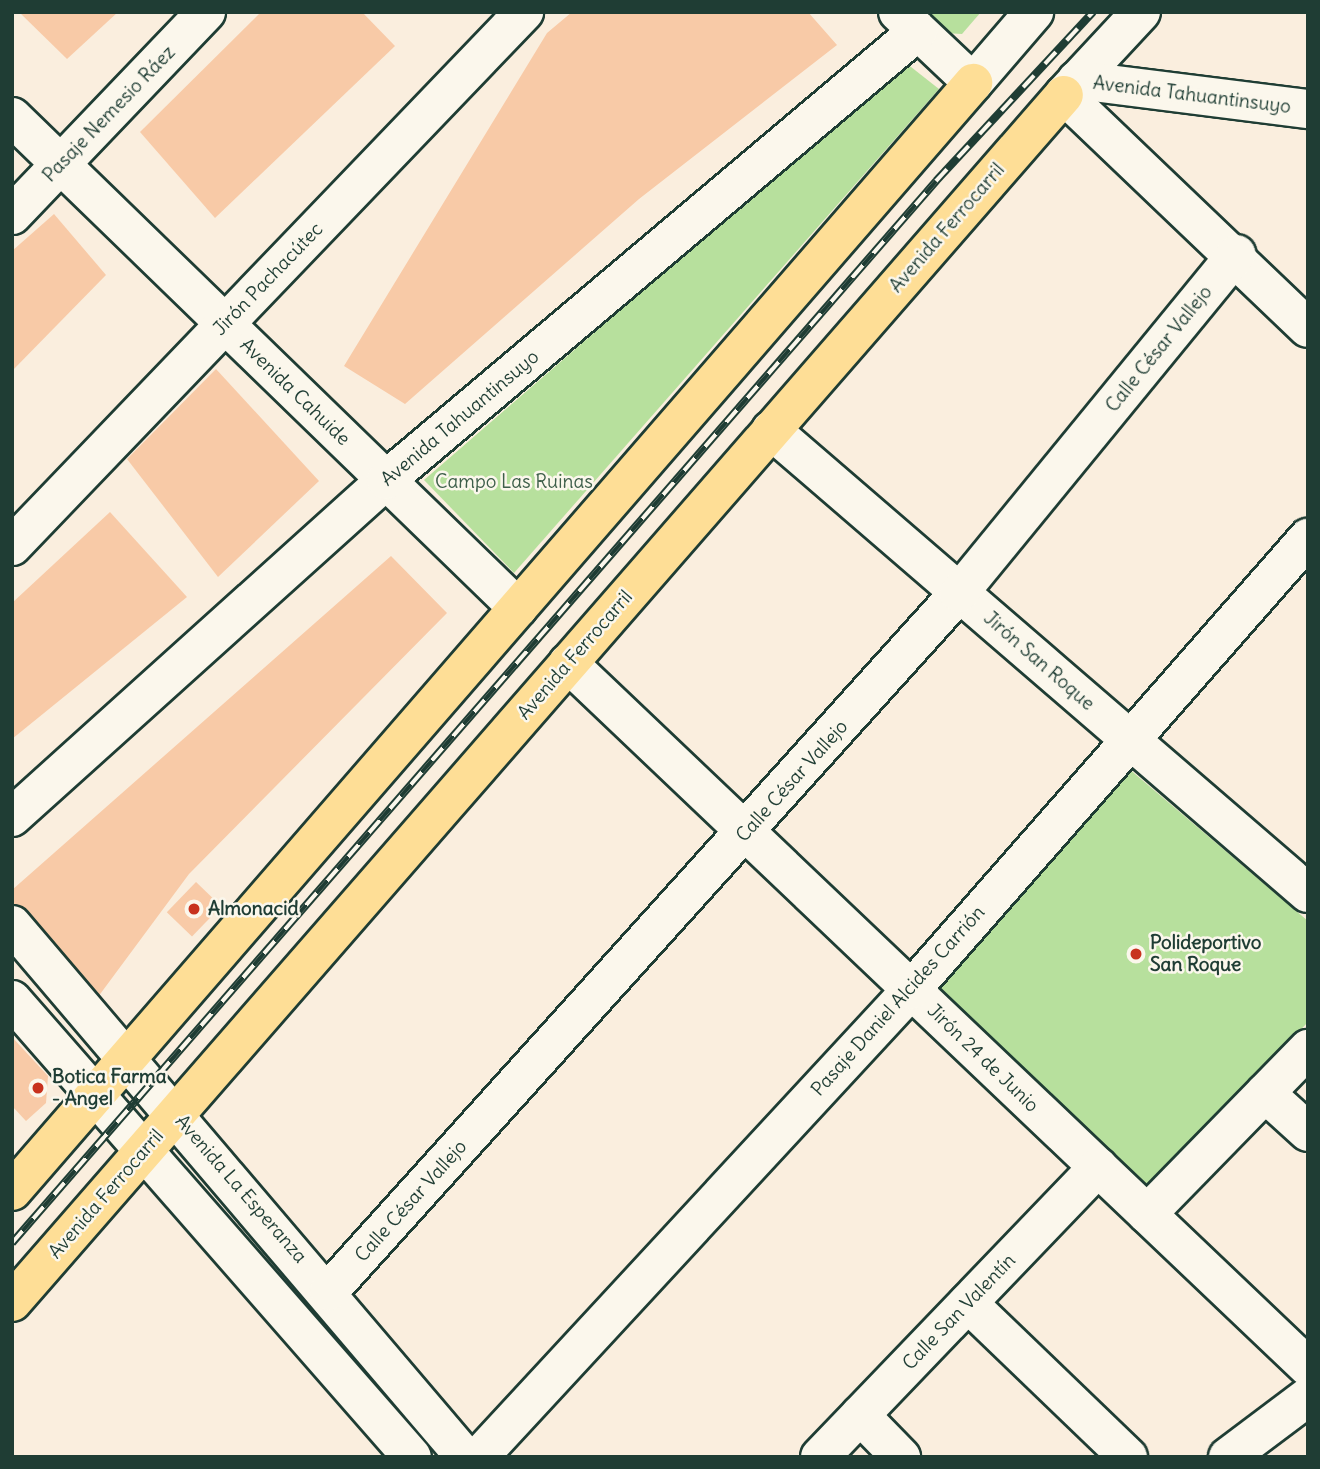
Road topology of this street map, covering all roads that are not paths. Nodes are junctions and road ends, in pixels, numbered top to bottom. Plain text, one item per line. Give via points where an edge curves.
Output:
1 (206, 12) edge
2 (524, 12) edge
3 (1034, 12) edge
4 (1141, 12) edge
5 (908, 22) edge
6 (973, 83) junction
7 (1070, 87) junction
8 (1308, 109) edge
9 (12, 117) edge
10 (61, 164) junction
11 (12, 215) edge
12 (1236, 254) junction
13 (225, 324) junction
14 (1308, 328) edge
15 (771, 430) junction
16 (386, 480) junction
17 (1308, 538) edge
18 (12, 546) edge
19 (960, 593) junction
20 (518, 608) junction
21 (568, 663) junction
22 (1131, 740) junction
23 (12, 817) edge
24 (746, 833) junction
25 (1308, 892) edge
26 (12, 925) edge
27 (911, 990) junction
28 (12, 1000) edge
29 (1308, 1049) edge
30 (126, 1062) junction
31 (1265, 1093) junction
32 (97, 1096) junction
33 (175, 1113) junction
34 (1308, 1132) edge
35 (144, 1152) junction
36 (1098, 1167) junction
37 (12, 1191) edge
38 (1147, 1214) junction
39 (329, 1291) junction
40 (12, 1302) edge
41 (968, 1303) junction
42 (1308, 1367) edge
43 (1308, 1397) edge
44 (860, 1415) junction
45 (464, 1455) edge
46 (412, 1457) edge
47 (820, 1457) edge
48 (901, 1457) edge
49 (1128, 1457) edge
50 (1228, 1457) edge

1 - 10 street, Pasaje Nemesio Ráez
2 - 13 street, Jirón Pachacútec
3 - 6 street
4 - 7 street, Avenida Ferrocarril
5 - 6 street
5 - 16 street, Avenida Tahuantinsuyo
6 - 20 main road
7 - 8 street, Avenida Tahuantinsuyo
7 - 12 street
7 - 15 main road, Avenida Ferrocarril
9 - 10 street, Avenida Cahuide
10 - 11 street, Pasaje Nemesio Ráez
10 - 13 street, Avenida Cahuide
12 - 14 street
12 - 19 street, Calle César Vallejo
13 - 16 street, Avenida Cahuide
13 - 18 street, Jirón Pachacútec
15 - 19 street, Jirón San Roque
15 - 21 main road, Avenida Ferrocarril
16 - 20 street, Avenida Cahuide
16 - 23 street, Avenida Tahuantinsuyo
17 - 22 street, Pasaje Daniel Alcides Carrión
19 - 22 street, Jirón San Roque
19 - 24 street, Calle César Vallejo
20 - 30 main road
21 - 24 street, Jirón 24 de Junio
21 - 33 main road, Avenida Ferrocarril
22 - 25 street, Jirón San Roque
22 - 27 street, Pasaje Daniel Alcides Carrión
24 - 27 street, Jirón 24 de Junio
24 - 39 street, Calle César Vallejo
26 - 30 street, Avenida La Esperanza
27 - 36 street, Jirón 24 de Junio
27 - 45 street, Pasaje Daniel Alcides Carrión
28 - 32 street
29 - 31 street
30 - 32 main road
30 - 33 street, Avenida La Esperanza
31 - 34 street
31 - 38 street
32 - 35 street
32 - 37 main road
33 - 35 main road, Avenida Ferrocarril
33 - 39 street, Avenida La Esperanza
35 - 40 main road, Avenida Ferrocarril
35 - 46 street
36 - 38 street, Jirón 24 de Junio
36 - 41 street, Calle San Valentín
38 - 42 street, Jirón 24 de Junio
39 - 45 street, Avenida La Esperanza
41 - 44 street, Calle San Valentín
41 - 49 street
43 - 50 street
44 - 47 street, Calle San Valentín
44 - 48 street

